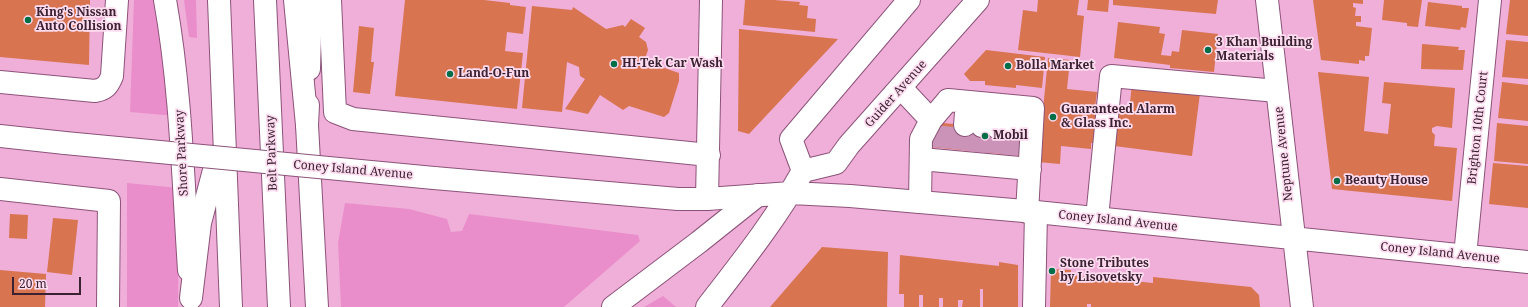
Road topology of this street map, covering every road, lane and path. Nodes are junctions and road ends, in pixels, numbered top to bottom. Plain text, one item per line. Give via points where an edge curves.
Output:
1 (117, 0) edge
2 (165, 0) edge
3 (219, 0) edge
4 (265, 0) edge
5 (295, 0) edge
6 (311, 0) edge
7 (330, 0) edge
8 (711, 0) edge
9 (909, 0) edge
10 (978, 0) edge
11 (1267, 0) edge
12 (1490, 0) edge
13 (0, 82) edge
14 (901, 88) junction
15 (1277, 91) junction
16 (983, 104) junction
17 (973, 125) junction
18 (307, 126) junction
19 (223, 134) junction
20 (0, 136) edge
21 (708, 155) junction
22 (921, 159) junction
23 (983, 159) junction
24 (803, 171) junction
25 (0, 189) edge
26 (791, 193) junction
27 (758, 195) junction
28 (707, 199) junction
29 (920, 202) junction
30 (1031, 212) junction
31 (1097, 218) junction
32 (1294, 238) junction
33 (1465, 256) junction
34 (1528, 262) edge
35 (191, 302) edge
36 (108, 307) edge
37 (231, 307) edge
38 (279, 307) edge
39 (317, 307) edge
40 (613, 307) edge
41 (707, 307) edge
42 (1034, 307) edge
43 (1302, 307) edge

1 - 13 main road via 112,76 103,90
2 - 35 main road, Shore Parkway via 180,116
3 - 19 main road
4 - 38 main road, Belt Parkway
5 - 18 main road
6 - 18 main road
7 - 21 main road via 335,112 353,119
8 - 21 main road
9 - 24 main road via 791,139
10 - 14 main road, Guider Avenue
11 - 15 main road, Neptune Avenue
12 - 33 main road, Brighton 10th Court
14 - 17 main road
14 - 24 main road, Guider Avenue via 836,163
15 - 31 main road via 1111,76
15 - 32 main road, Neptune Avenue
16 - 17 main road
16 - 17 main road
16 - 17 main road
16 - 23 main road via 1033,108
17 - 22 main road via 921,139
18 - 39 main road
19 - 35 main road via 200,223
19 - 37 main road
20 - 28 main road, Coney Island Avenue, bridge via 434,178 678,199
21 - 28 main road
22 - 23 main road
22 - 29 main road
23 - 30 main road
24 - 26 main road
25 - 36 main road via 109,201
26 - 27 main road, Coney Island Avenue
26 - 29 main road, Coney Island Avenue
26 - 41 main road
27 - 28 main road, Coney Island Avenue
27 - 40 main road
29 - 30 main road, Coney Island Avenue
30 - 31 main road, Coney Island Avenue
30 - 42 main road
31 - 32 main road, Coney Island Avenue
32 - 33 main road, Coney Island Avenue
32 - 43 main road, Neptune Avenue
33 - 34 main road, Coney Island Avenue

